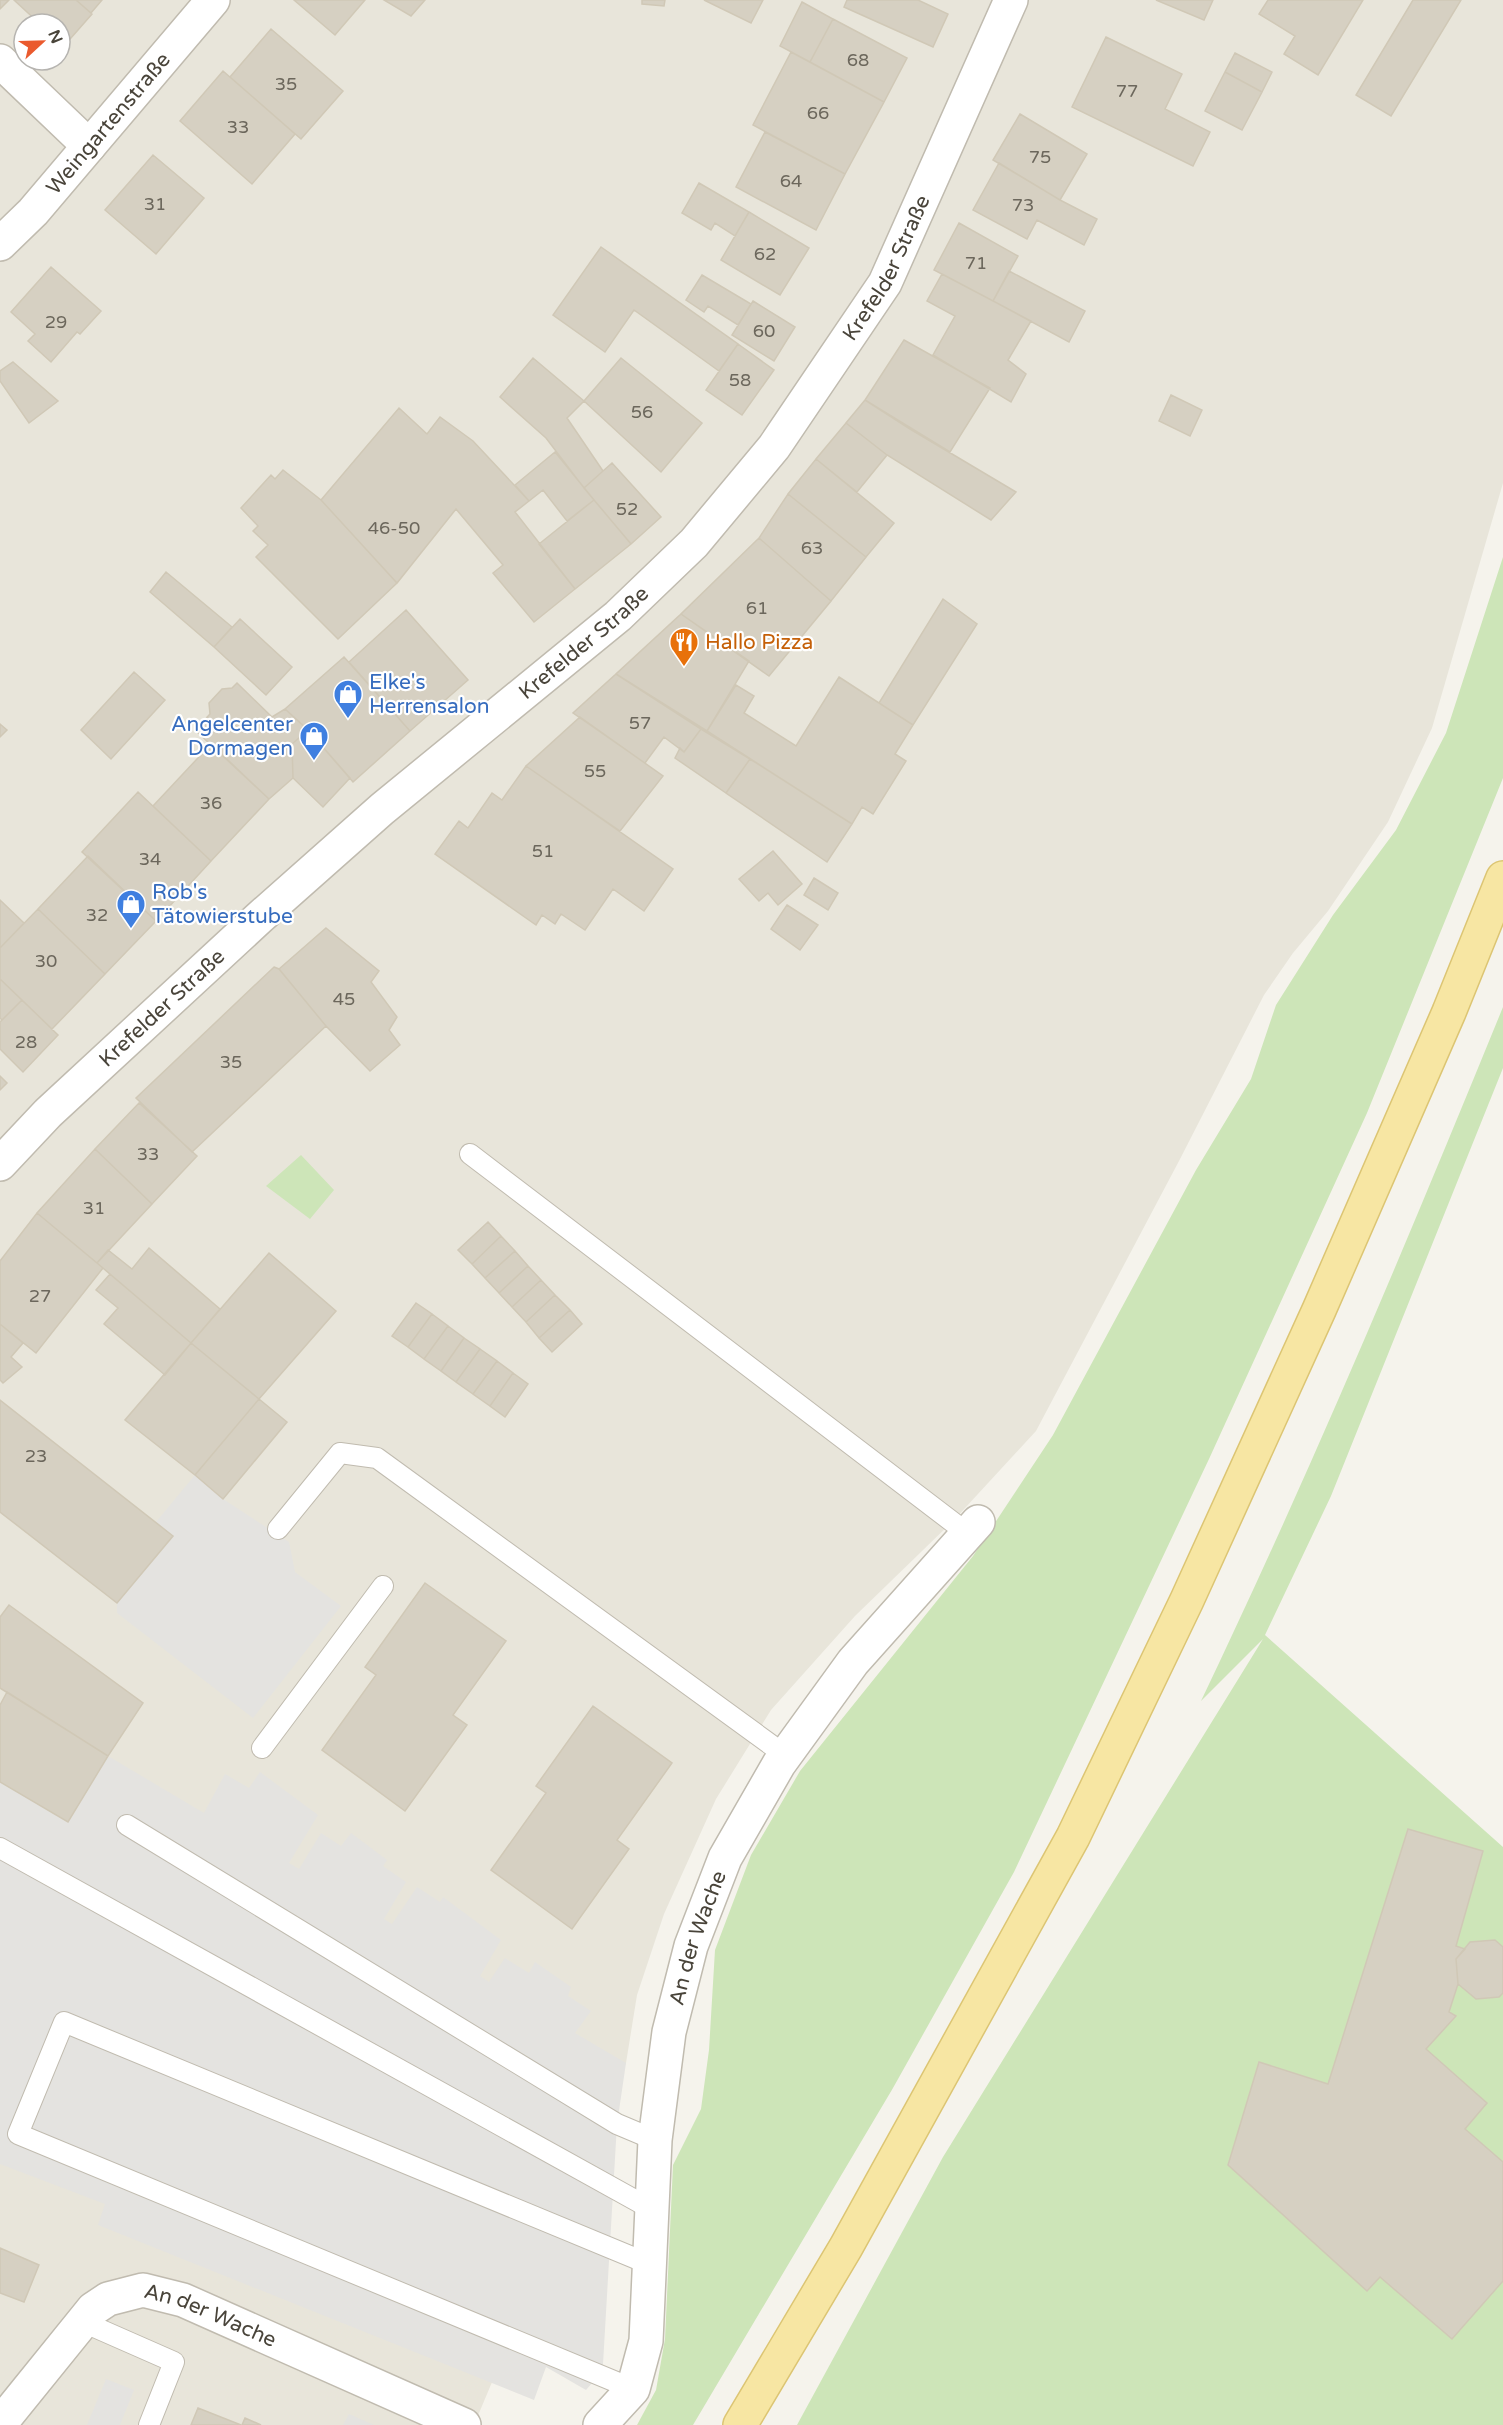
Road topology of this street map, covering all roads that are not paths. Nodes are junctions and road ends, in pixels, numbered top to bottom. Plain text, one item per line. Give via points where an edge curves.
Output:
1 (213, 0) edge
2 (1011, 0) edge
3 (0, 61) edge
4 (89, 146) junction
5 (0, 244) edge
6 (1503, 878) edge
7 (470, 1154) dead end
8 (0, 1164) edge
9 (972, 1527) joint
10 (278, 1529) dead end
11 (383, 1586) dead end
12 (262, 1748) dead end
13 (785, 1755) junction
14 (127, 1825) dead end
15 (0, 1848) edge
16 (655, 2140) junction
17 (653, 2210) junction
18 (649, 2264) junction
19 (83, 2322) junction
20 (633, 2389) junction
21 (0, 2424) edge
22 (149, 2425) edge
23 (464, 2425) edge
24 (600, 2425) edge
25 (740, 2425) edge

1 - 4 street, Weingartenstraße
2 - 8 street, Krefelder Straße via 885,283 774,447 694,543 618,616 382,809 259,918 48,1113
3 - 4 street
4 - 5 street, Weingartenstraße
6 - 25 main road via 1320,1310 1073,1837 846,2247
7 - 9 lane
9 - 13 street, An der Wache via 853,1662
10 - 13 lane via 340,1453 377,1458
11 - 12 lane
13 - 16 street, An der Wache via 725,1858 691,1946 669,2032
14 - 16 lane via 608,2119
15 - 17 lane
16 - 17 street, An der Wache
17 - 18 street, An der Wache
18 - 20 street, An der Wache via 646,2341
18 - 20 lane via 64,2022 18,2134
19 - 21 street, An der Wache
19 - 22 lane via 174,2362
19 - 23 street, An der Wache via 108,2299 144,2290 183,2300
20 - 24 street, An der Wache

